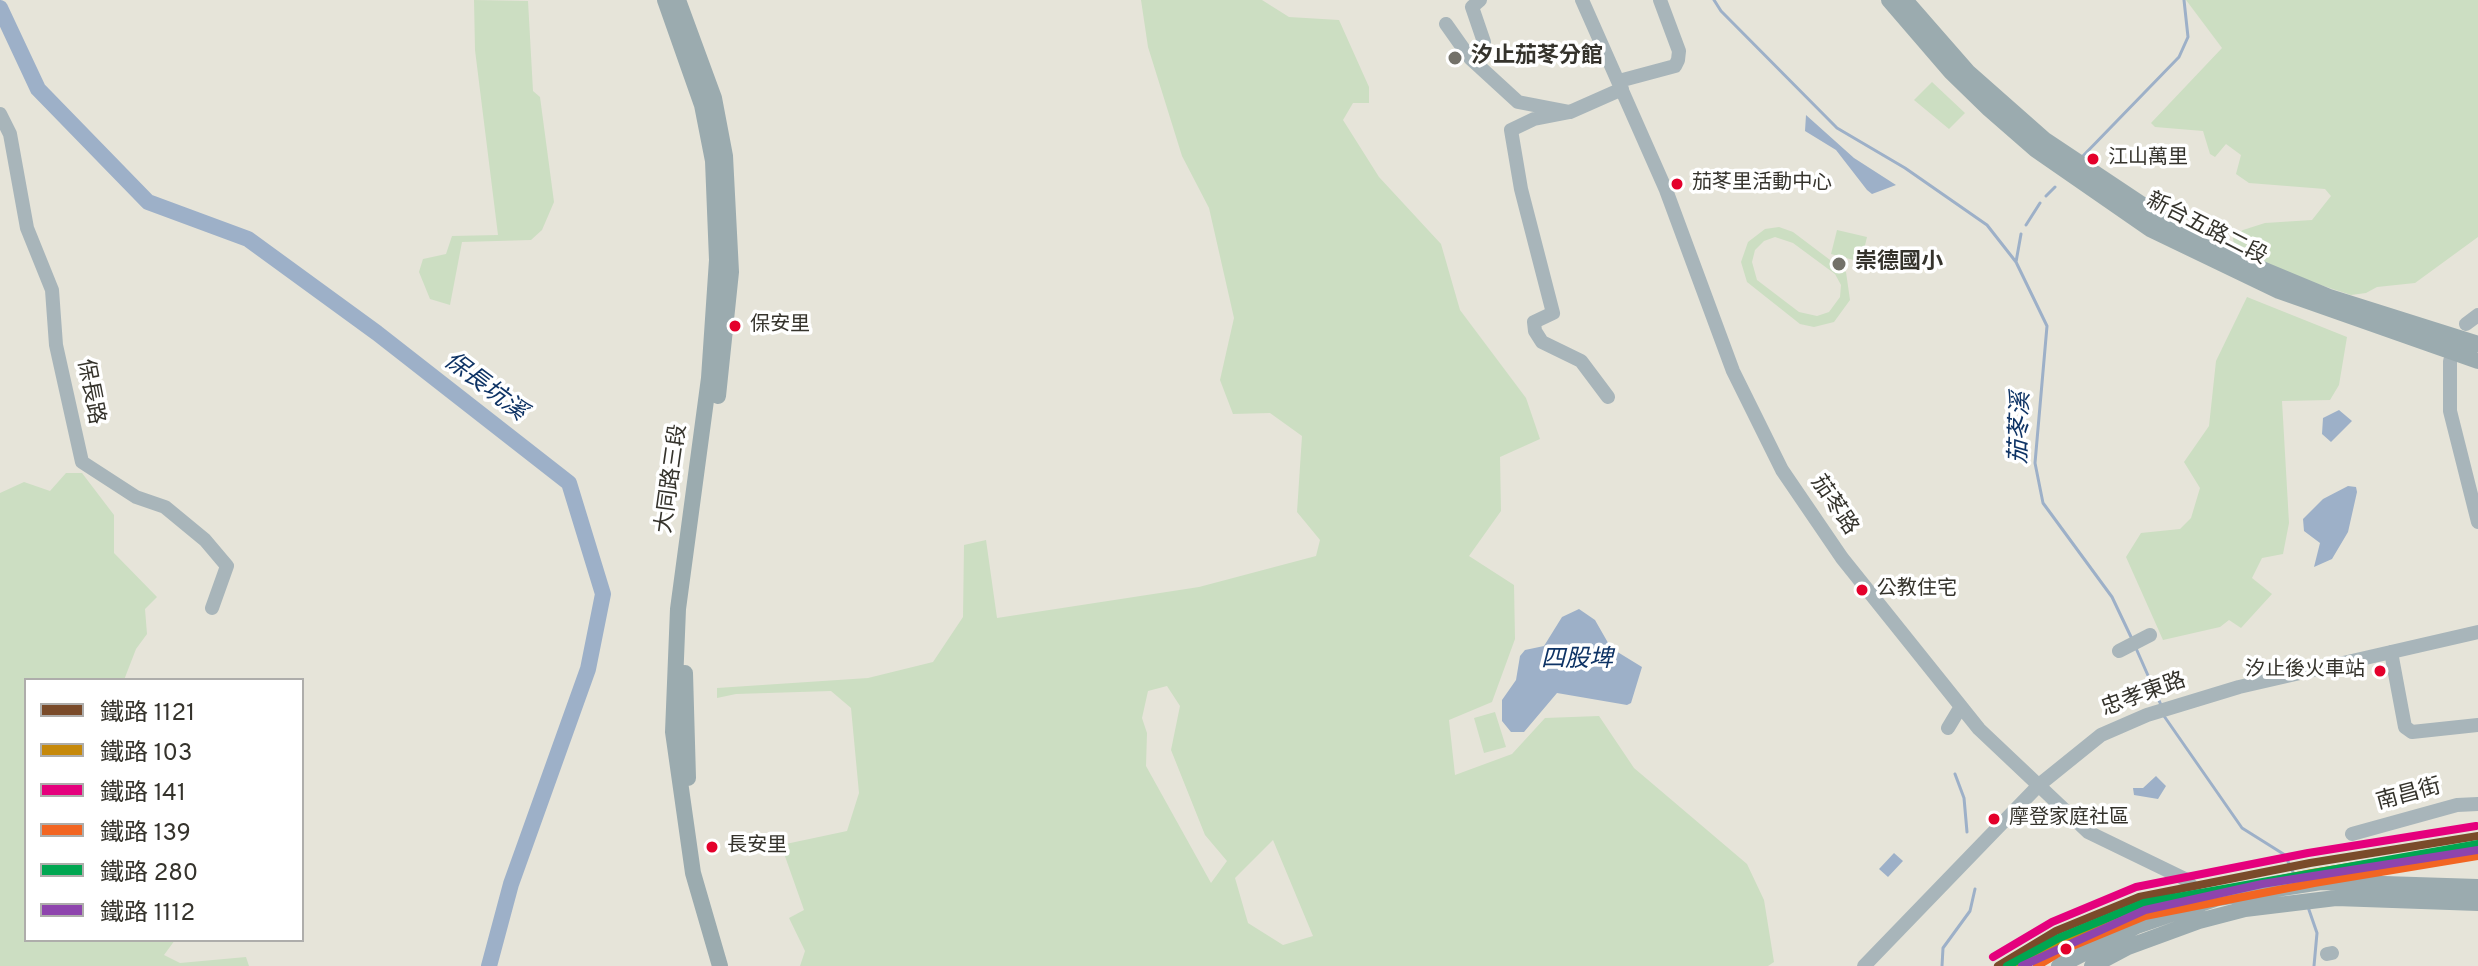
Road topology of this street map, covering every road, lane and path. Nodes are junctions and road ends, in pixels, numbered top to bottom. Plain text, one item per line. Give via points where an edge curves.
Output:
1 (665, 0) edge
2 (678, 0) edge
3 (1480, 0) edge
4 (1582, 0) edge
5 (1660, 0) edge
6 (1889, 0) edge
7 (1905, 0) edge
8 (1446, 24) dead end
9 (1470, 58) junction
10 (1620, 85) junction
11 (1570, 112) junction
12 (0, 114) edge
13 (2478, 344) edge
14 (2450, 361) dead end
15 (2478, 361) edge
16 (1608, 397) dead end
17 (2478, 522) edge
18 (212, 608) dead end
19 (2478, 632) edge
20 (2150, 635) dead end
21 (2119, 651) dead end
22 (2391, 652) junction
23 (1960, 708) junction
24 (2478, 725) edge
25 (1948, 728) dead end
26 (2039, 785) junction
27 (2478, 804) edge
28 (2352, 834) dead end
29 (2478, 887) edge
30 (2322, 890) junction
31 (2478, 903) edge
32 (2198, 913) junction
33 (720, 966) edge
34 (730, 966) edge
35 (1864, 966) edge
36 (2059, 966) edge
37 (2092, 966) edge

1 - 33 main road, 大同路三段 via 702,105 715,188 717,260 709,378 678,609 673,732 693,873
2 - 34 main road, 大同路三段 via 714,98 730,224 724,352 688,610 685,671 687,772 709,898
3 - 9 street via 1472,7 1484,42
4 - 10 street, 茄苳路
5 - 10 street via 1679,51 1675,66
6 - 15 main road, 新台五路二段, bridge via 1989,109 2150,229 2279,291
7 - 13 main road, 新台五路二段, bridge via 1968,72 2045,140 2180,230 2329,297
8 - 9 street
9 - 11 street via 1518,102
10 - 11 street
10 - 23 street, 茄苳路 via 1666,190 1733,371 1782,470 1842,558
11 - 16 street via 1511,130 1553,313 1534,322 1542,342 1581,361
12 - 18 street, 保長路 via 10,134 27,228 52,290 56,345 82,462 136,497 165,507 205,540 227,566
14 - 17 street via 2450,411
19 - 22 street, 忠孝東路
20 - 21 street
22 - 24 street via 2405,727 2412,732
22 - 26 street, 忠孝東路 via 2147,715 2101,735
23 - 25 street
23 - 26 street, 茄苳路
26 - 32 street, 茄苳路 via 2088,832 2185,879 2193,888
26 - 35 street, 忠孝東路
27 - 28 street, 南昌街
29 - 30 main road
30 - 31 main road
30 - 32 main road via 2245,909
32 - 36 main road via 2137,926
32 - 37 main road

